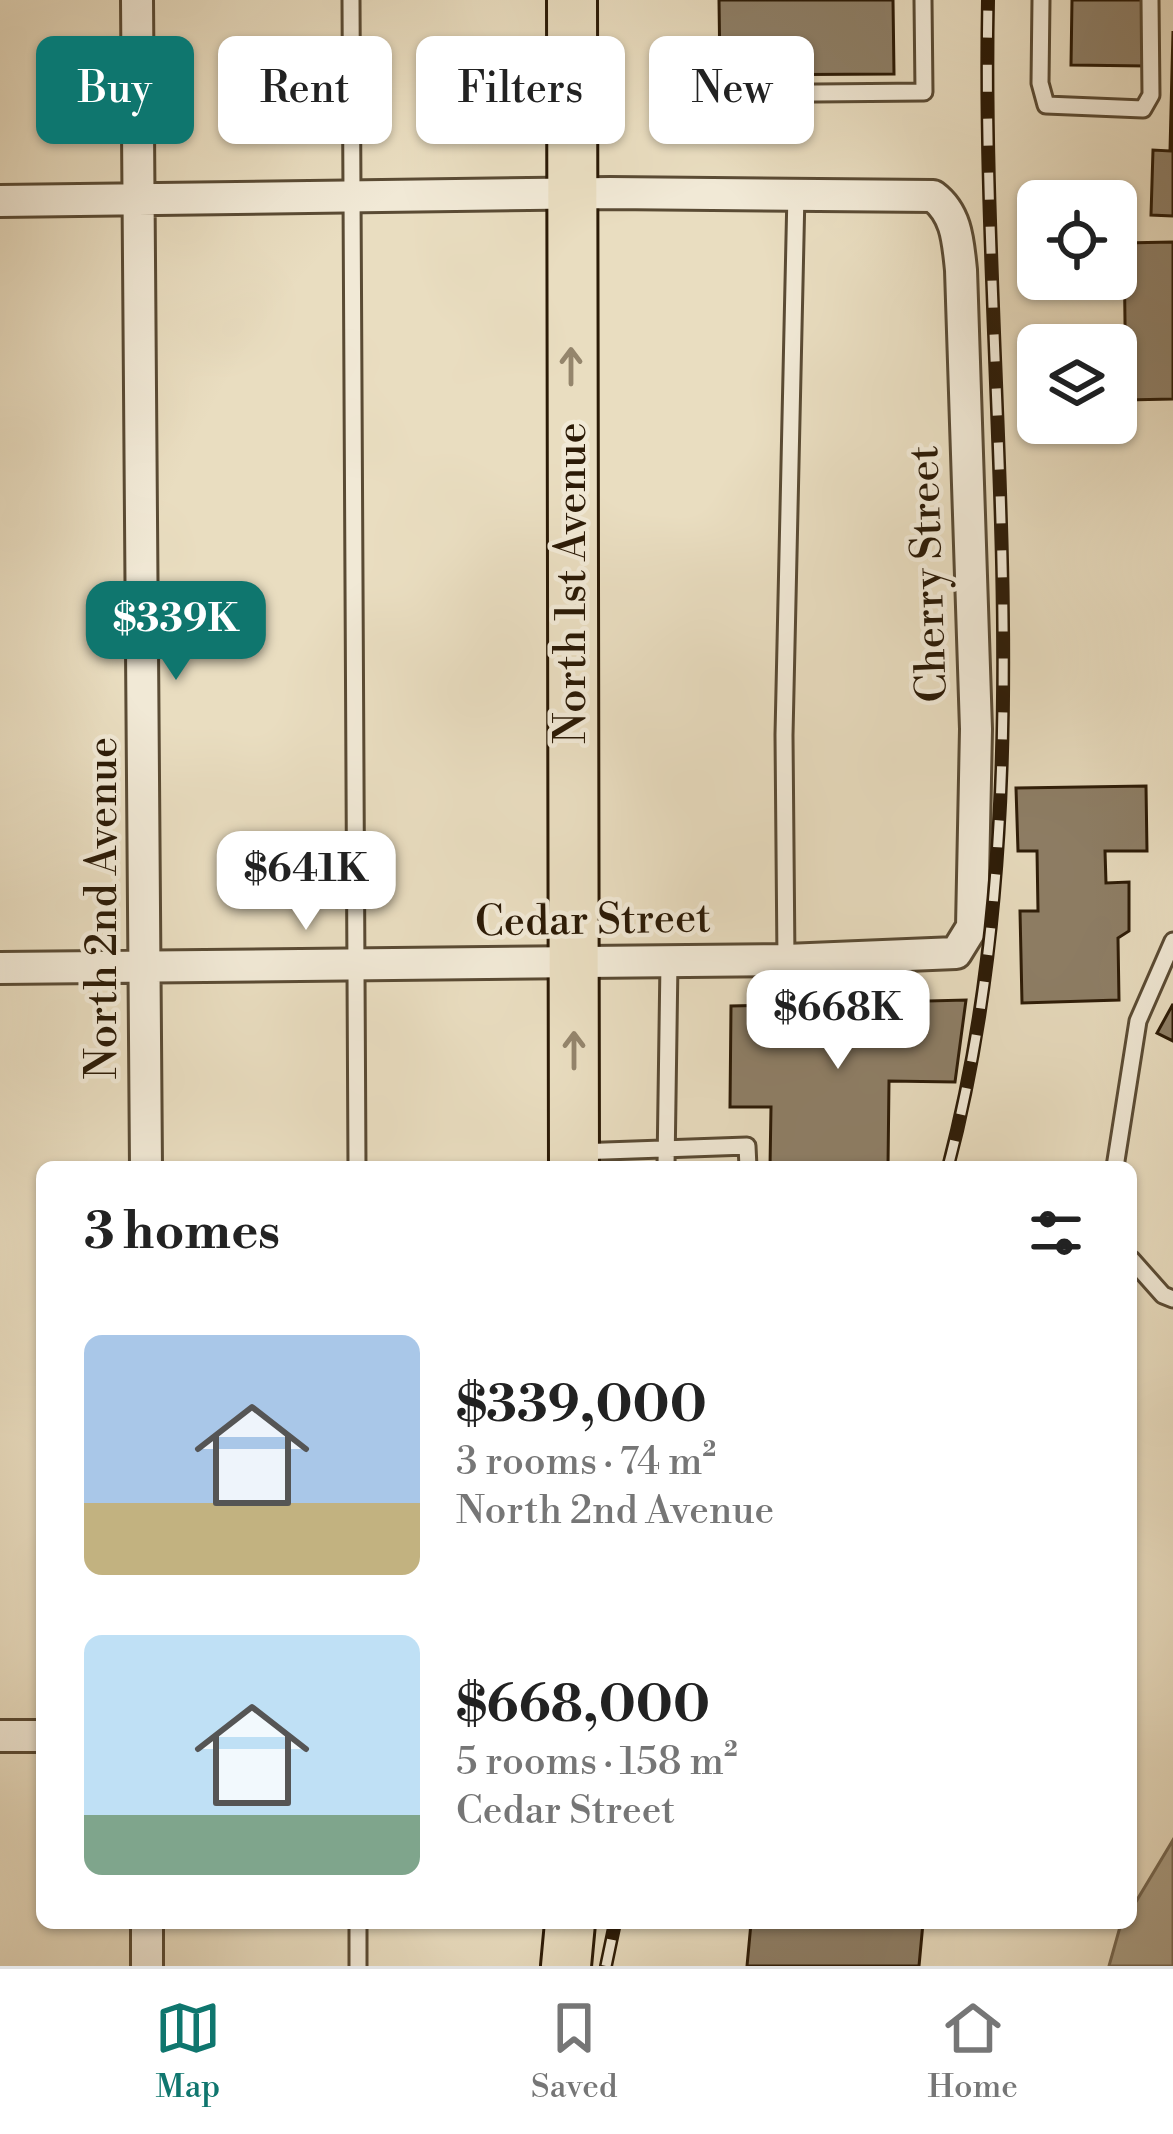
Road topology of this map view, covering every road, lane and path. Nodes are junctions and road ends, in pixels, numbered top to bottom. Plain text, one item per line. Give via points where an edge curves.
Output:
1 (137, 0) edge
2 (351, 0) edge
3 (572, 0) edge
4 (923, 0) edge
5 (1041, 0) edge
6 (1150, 0) edge
7 (814, 93) edge
8 (796, 193) junction
9 (571, 194) junction
10 (352, 196) junction
11 (139, 199) junction
12 (0, 201) edge
13 (1173, 941) edge
14 (967, 944) joint
15 (786, 961) junction
16 (669, 962) junction
17 (574, 963) junction
18 (358, 966) junction
19 (146, 967) junction
20 (0, 968) edge
21 (666, 1148) junction
22 (574, 1160) edge
23 (146, 1161) edge
24 (357, 1161) edge
25 (667, 1161) edge
26 (748, 1161) edge
27 (1116, 1161) edge
28 (1137, 1266) edge
29 (1173, 1299) edge
30 (0, 1736) edge
31 (36, 1736) edge
32 (147, 1929) edge
33 (358, 1929) edge
34 (569, 1929) edge
35 (147, 1966) edge
36 (358, 1966) edge
37 (566, 1966) edge

1 - 11 street, North 2nd Avenue
2 - 10 lane
3 - 9 main road, North 1st Avenue
4 - 7 lane via 924,92
5 - 6 lane via 1046,105 1129,112 1143,110 1151,95
8 - 9 street
8 - 14 street, Cherry Street via 914,192 944,205 956,228 973,637
8 - 15 lane
9 - 10 street
17 -> 9 main road, North 1st Avenue
10 - 11 street
10 - 18 lane
11 - 12 street
11 - 19 street, North 2nd Avenue
13 - 27 lane via 1138,1021
14 - 15 street, Cedar Street via 924,957
15 - 16 street, Cedar Street
16 - 17 street, Cedar Street
16 - 21 lane
17 - 18 street, Cedar Street
22 -> 17 main road, North 1st Avenue
18 - 19 street, Cedar Street
18 - 24 lane
19 - 20 street, Cedar Street
19 - 23 street, North 2nd Avenue
21 - 22 lane
21 - 25 lane
21 - 26 lane via 748,1146
28 - 29 lane
30 - 31 street
32 - 35 street
33 - 36 lane
34 - 37 main road

